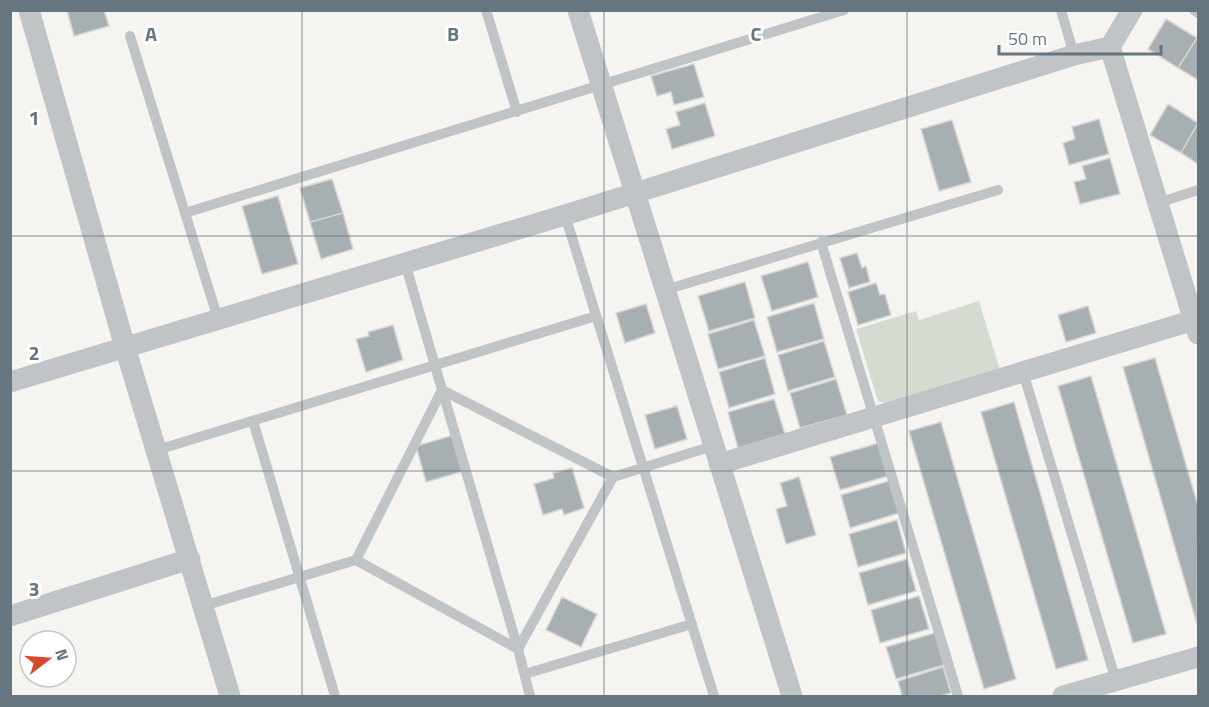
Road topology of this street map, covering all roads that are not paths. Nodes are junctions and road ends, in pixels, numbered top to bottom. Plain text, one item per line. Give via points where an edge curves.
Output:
1 (29, 10) edge
2 (486, 10) edge
3 (578, 10) edge
4 (844, 10) edge
5 (1061, 10) edge
6 (1132, 10) edge
7 (1194, 10) edge
8 (1198, 13) edge
9 (130, 36) dead end
10 (1110, 47) junction
11 (1074, 55) junction
12 (602, 86) junction
13 (517, 112) junction
14 (998, 190) dead end
15 (1198, 190) edge
16 (635, 193) junction
17 (1158, 202) junction
18 (185, 213) junction
19 (565, 215) junction
20 (821, 243) junction
21 (405, 263) junction
22 (665, 290) junction
23 (596, 316) junction
24 (218, 319) junction
25 (1196, 327) edge
26 (125, 347) junction
27 (436, 365) junction
28 (1023, 372) junction
29 (10, 382) edge
30 (442, 390) junction
31 (874, 417) junction
32 (253, 421) junction
33 (157, 450) junction
34 (716, 455) junction
35 (644, 467) junction
36 (613, 477) junction
37 (190, 559) junction
38 (356, 560) junction
39 (299, 577) junction
40 (203, 606) junction
41 (10, 616) edge
42 (692, 624) junction
43 (518, 648) junction
44 (1198, 657) edge
45 (525, 674) junction
46 (1116, 681) junction
47 (230, 696) edge
48 (335, 696) edge
49 (530, 696) edge
50 (714, 696) edge
51 (792, 696) edge
52 (958, 696) edge
53 (1063, 696) edge

1 - 26 street
2 - 13 lane
3 - 12 street
4 - 12 lane
5 - 11 lane
6 - 10 street
7 - 8 lane
9 - 18 lane
10 - 11 street
10 - 17 street
11 - 16 street
12 - 13 lane
12 - 16 street
13 - 18 lane
14 - 20 lane
15 - 17 lane
16 - 19 street
16 - 22 street
17 - 25 street
18 - 24 lane
19 - 21 street
19 - 23 lane
20 - 22 lane
20 - 31 lane
21 - 24 street
21 - 27 lane
22 - 34 street
23 - 27 lane
23 - 35 lane
24 - 26 street
25 - 28 street
26 - 29 street
26 - 33 street
27 - 30 lane
27 - 32 lane
28 - 31 street
28 - 46 lane
30 - 36 lane
30 - 38 lane
30 - 43 lane
31 - 34 street
31 - 52 lane
32 - 33 lane
32 - 39 lane
33 - 37 street
34 - 35 lane
34 - 51 street
35 - 36 lane
35 - 42 lane
36 - 43 lane
37 - 40 street
37 - 41 street
38 - 39 lane
38 - 43 lane
39 - 40 lane
39 - 48 lane
40 - 47 street
42 - 45 lane
42 - 50 lane
43 - 45 lane
44 - 46 street
45 - 49 lane
46 - 53 street

